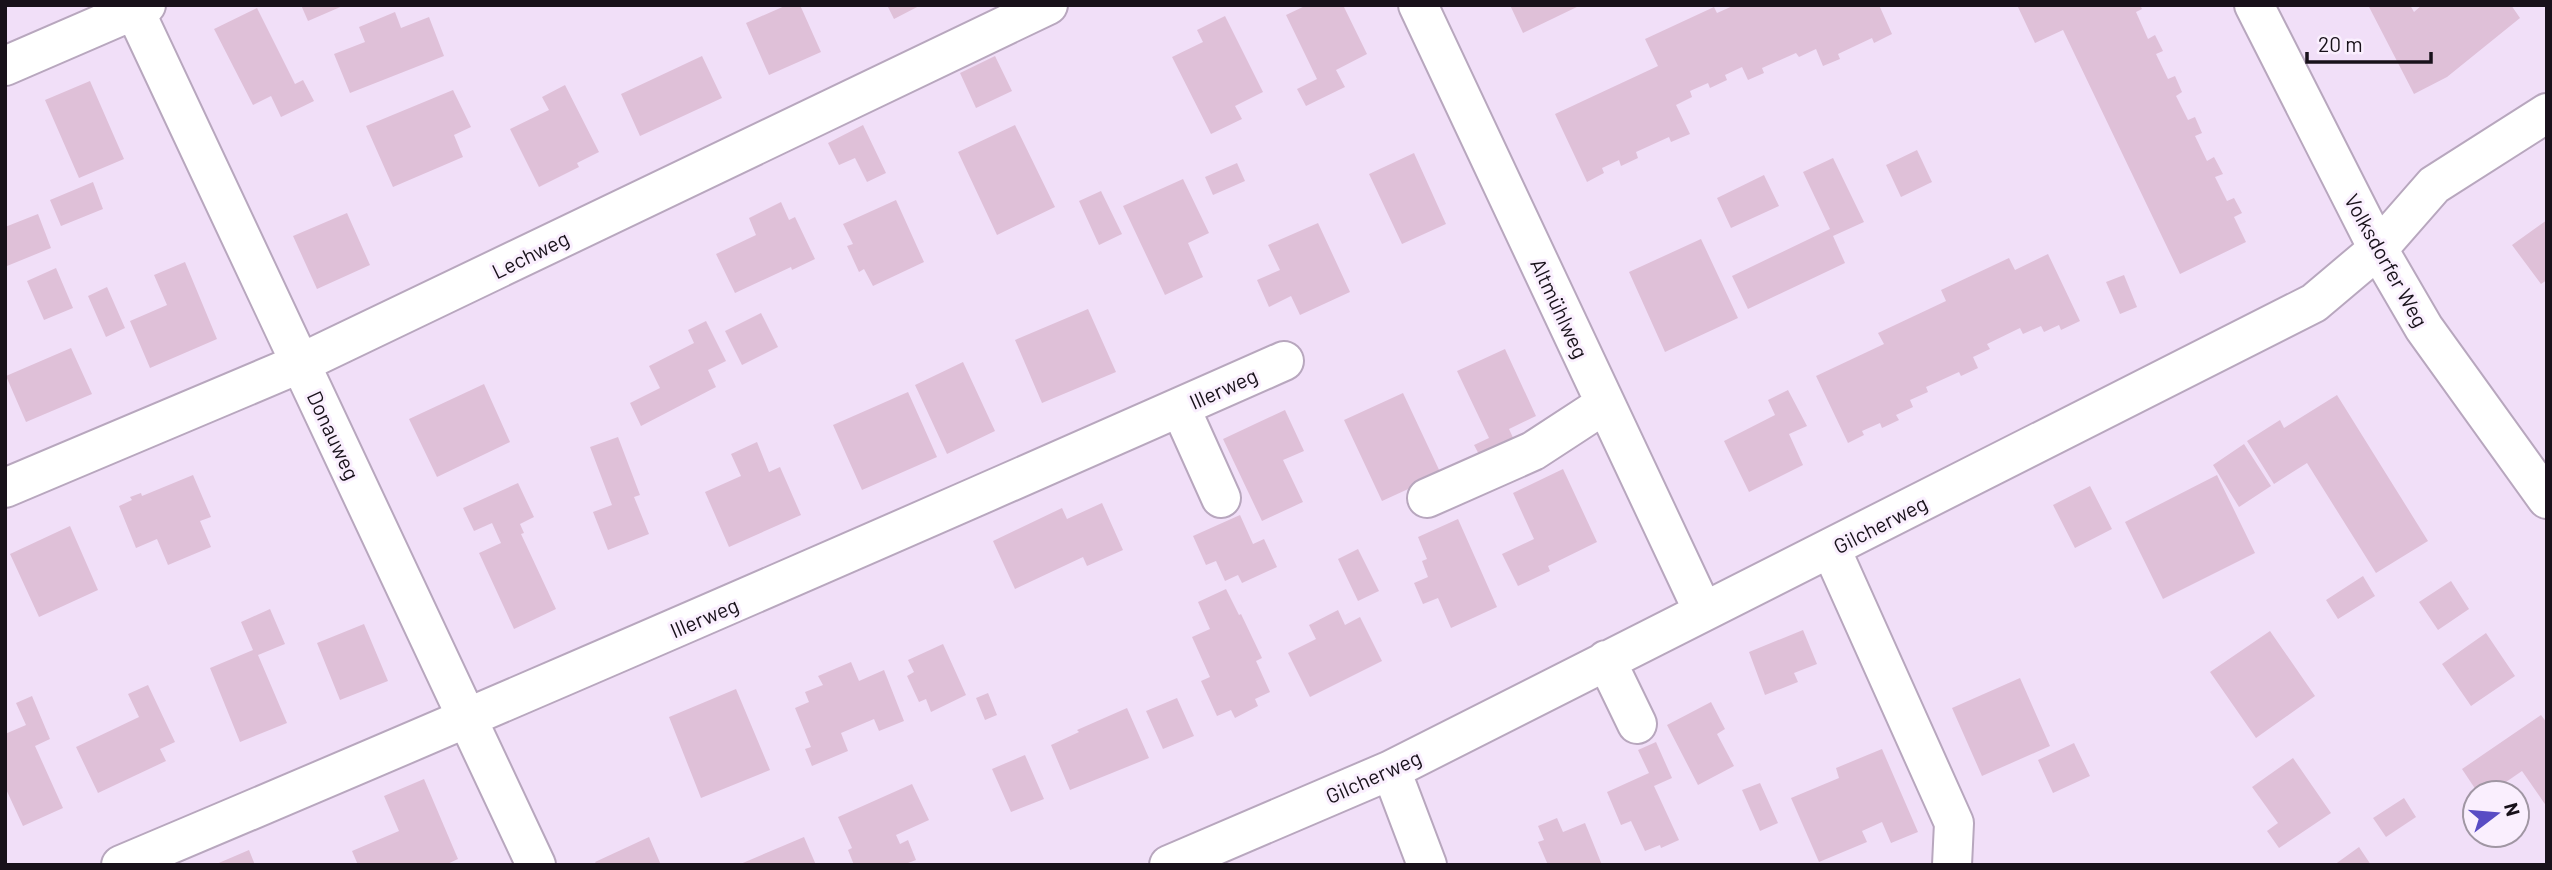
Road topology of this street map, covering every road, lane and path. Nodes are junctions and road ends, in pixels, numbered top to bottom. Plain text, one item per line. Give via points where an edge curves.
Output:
1 (1048, 5) edge
2 (1418, 5) edge
3 (2253, 5) edge
4 (138, 7) edge
5 (5, 66) edge
6 (2547, 113) edge
7 (2378, 250) junction
8 (1284, 361) dead end
9 (301, 363) junction
10 (1605, 404) junction
11 (1180, 407) junction
12 (5, 488) edge
13 (1221, 498) dead end
14 (1427, 498) dead end
15 (2547, 499) edge
16 (1831, 549) junction
17 (1703, 611) junction
18 (1606, 660) junction
19 (468, 719) junction
20 (1637, 724) dead end
21 (1391, 770) junction
22 (121, 865) edge
23 (536, 865) edge
24 (1169, 865) edge
25 (1427, 865) edge
26 (1952, 865) edge

1 - 9 street, Lechweg
2 - 10 street, Altmühlweg
3 - 7 street, Volksdorfer Weg
4 - 5 street
4 - 9 street, Donauweg
6 - 7 street, Gilcherweg via 2434,185
7 - 15 street, Volksdorfer Weg via 2424,328
7 - 16 street, Gilcherweg via 2315,303
8 - 11 street, Illerweg
9 - 12 street, Lechweg
9 - 19 street, Donauweg
10 - 14 street via 1533,451
10 - 17 street, Altmühlweg
11 - 13 street
11 - 19 street, Illerweg
16 - 17 street, Gilcherweg
16 - 26 street via 1954,823
17 - 18 street, Gilcherweg
18 - 20 street
18 - 21 street, Gilcherweg
19 - 22 street, Illerweg
19 - 23 street, Donauweg
21 - 24 street, Gilcherweg
21 - 25 street

